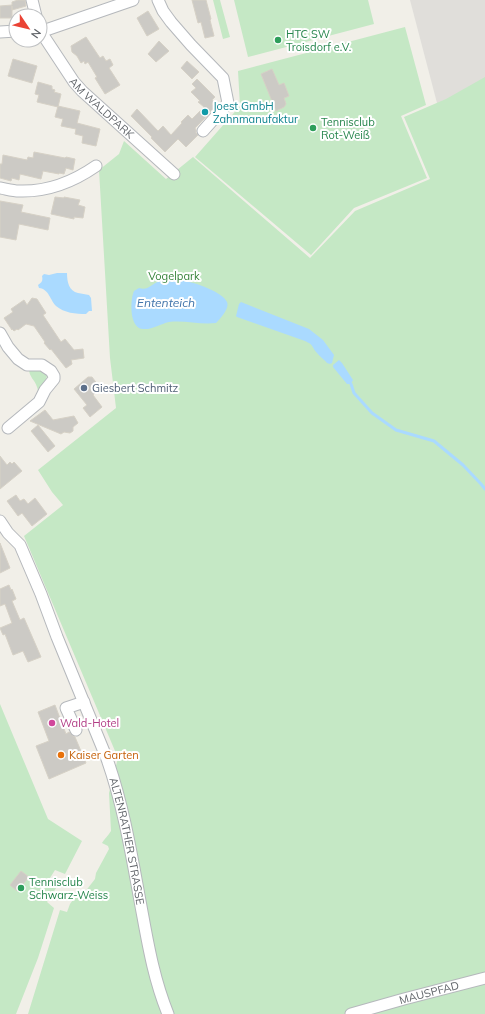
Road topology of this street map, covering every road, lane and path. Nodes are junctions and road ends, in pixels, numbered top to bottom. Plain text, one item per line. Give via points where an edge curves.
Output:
1 (133, 0) edge
2 (158, 0) edge
3 (48, 28) edge
4 (48, 43) edge
5 (203, 131) dead end
6 (96, 166) dead end
7 (174, 174) dead end
8 (0, 188) edge
9 (0, 333) edge
10 (8, 428) dead end
11 (0, 522) edge
12 (84, 702) junction
13 (76, 730) dead end
14 (485, 978) edge
15 (168, 1014) edge
16 (351, 1014) edge

1 - 3 street
2 - 5 street via 162,11 171,22 223,78 228,103
4 - 7 street, AM WALDPARK via 82,91
6 - 8 street via 60,185 42,190 18,191
9 - 10 street via 18,358 27,365 42,365 54,376 39,402
11 - 12 street, ALTENRATHER STRASSE via 20,544
12 - 13 street via 66,708
12 - 15 street, ALTENRATHER STRASSE via 113,775 123,813 150,954 160,995
14 - 16 street, MAUSPFAD

